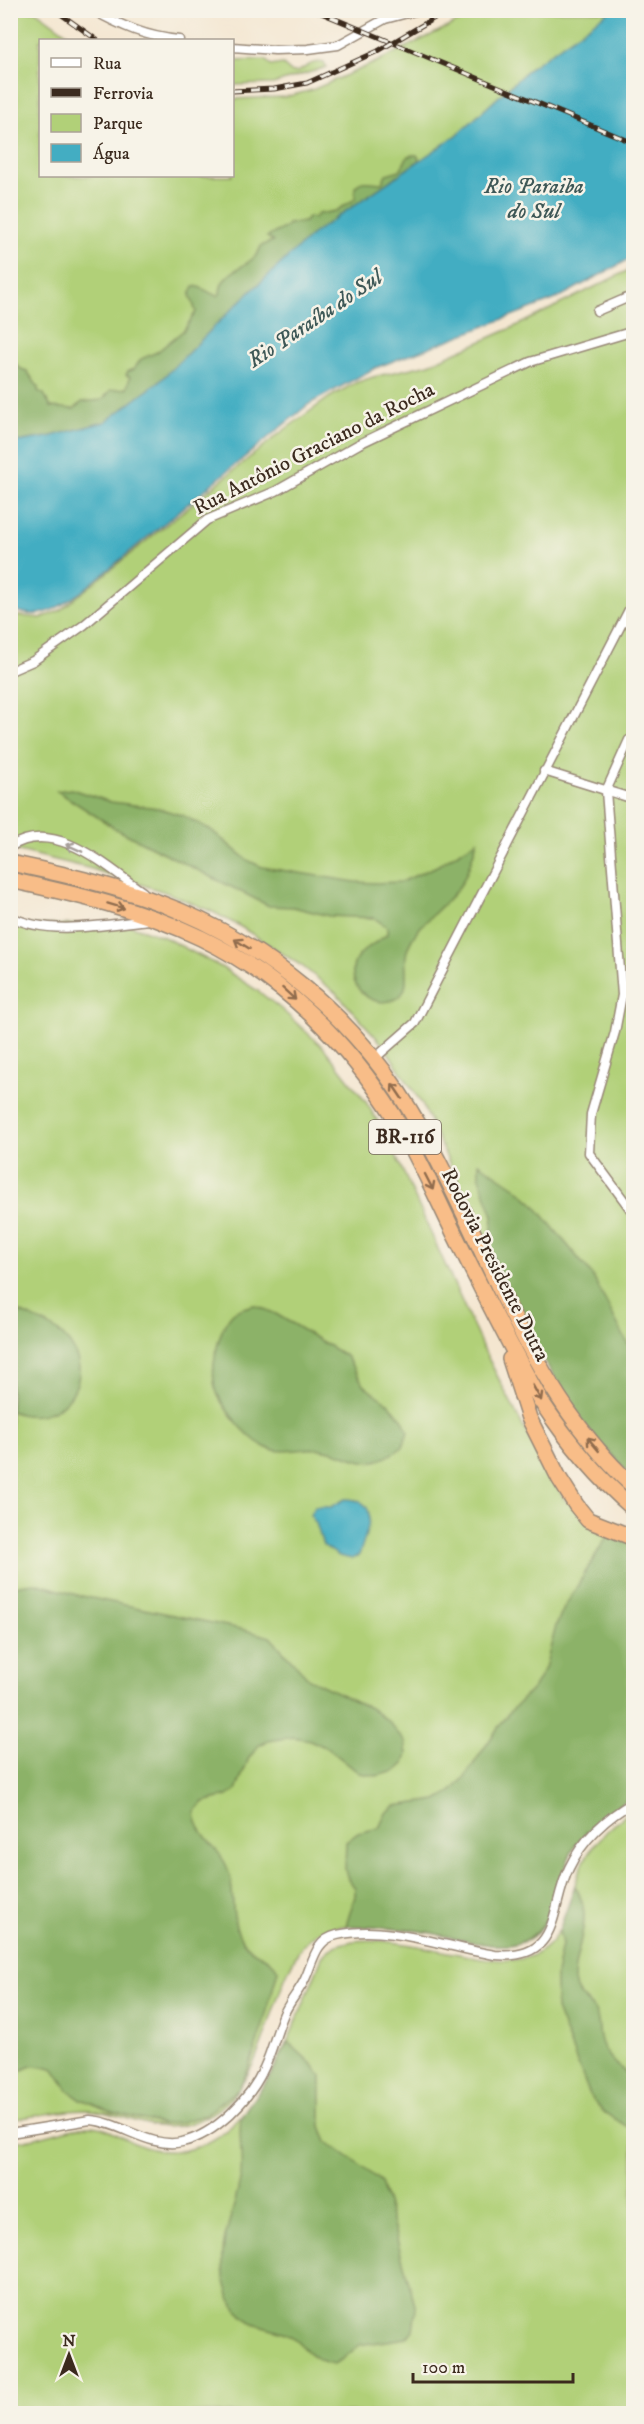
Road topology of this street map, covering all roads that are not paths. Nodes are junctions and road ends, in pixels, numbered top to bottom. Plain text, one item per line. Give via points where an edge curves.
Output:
1 (93, 10) edge
2 (419, 10) edge
3 (167, 39) edge
4 (234, 47) edge
5 (633, 295) edge
6 (597, 311) dead end
7 (633, 331) edge
8 (633, 600) edge
9 (10, 671) edge
10 (633, 738) edge
11 (544, 771) junction
12 (606, 791) junction
13 (633, 799) edge
14 (10, 847) edge
15 (10, 863) edge
16 (10, 880) edge
17 (158, 903) junction
18 (10, 916) edge
19 (156, 920) junction
20 (374, 1059) junction
21 (633, 1214) edge
22 (499, 1324) junction
23 (633, 1487) edge
24 (633, 1509) edge
25 (633, 1538) edge
26 (633, 1802) edge
27 (10, 2133) edge

1 - 3 street via 132,31
2 - 4 street via 386,19 338,45 275,50
5 - 6 street
7 - 9 street, Rua Antônio Graciano da Rocha via 530,362 359,444 276,491 207,520 84,624 33,661
8 - 11 street
10 - 12 street
11 - 12 street
11 - 20 street via 415,1023
12 - 13 street
12 - 21 street via 622,995 591,1114 589,1154
17 -> 14 street via 76,847 43,837 29,837
15 - 17 highway, Rodovia Presidente Dutra / BR-116 via 119,889
16 -> 19 highway, Rodovia Presidente Dutra / BR-116 via 117,906
20 -> 17 highway, Rodovia Presidente Dutra / BR-116 via 329,1010 272,962 181,911
18 - 19 street via 33,925 54,927
19 -> 22 highway, Rodovia Presidente Dutra / BR-116 via 201,938 282,988 360,1067 395,1119
23 -> 20 highway, Rodovia Presidente Dutra / BR-116 via 591,1442 552,1389 425,1138
22 -> 24 highway, Rodovia Presidente Dutra / BR-116 via 561,1432
22 - 25 highway via 529,1418 564,1487 588,1520
26 - 27 street via 605,1822 576,1855 549,1932 528,1951 495,1955 381,1934 346,1934 326,1939 284,2013 256,2083 232,2112 204,2133 180,2143 169,2143 102,2120

